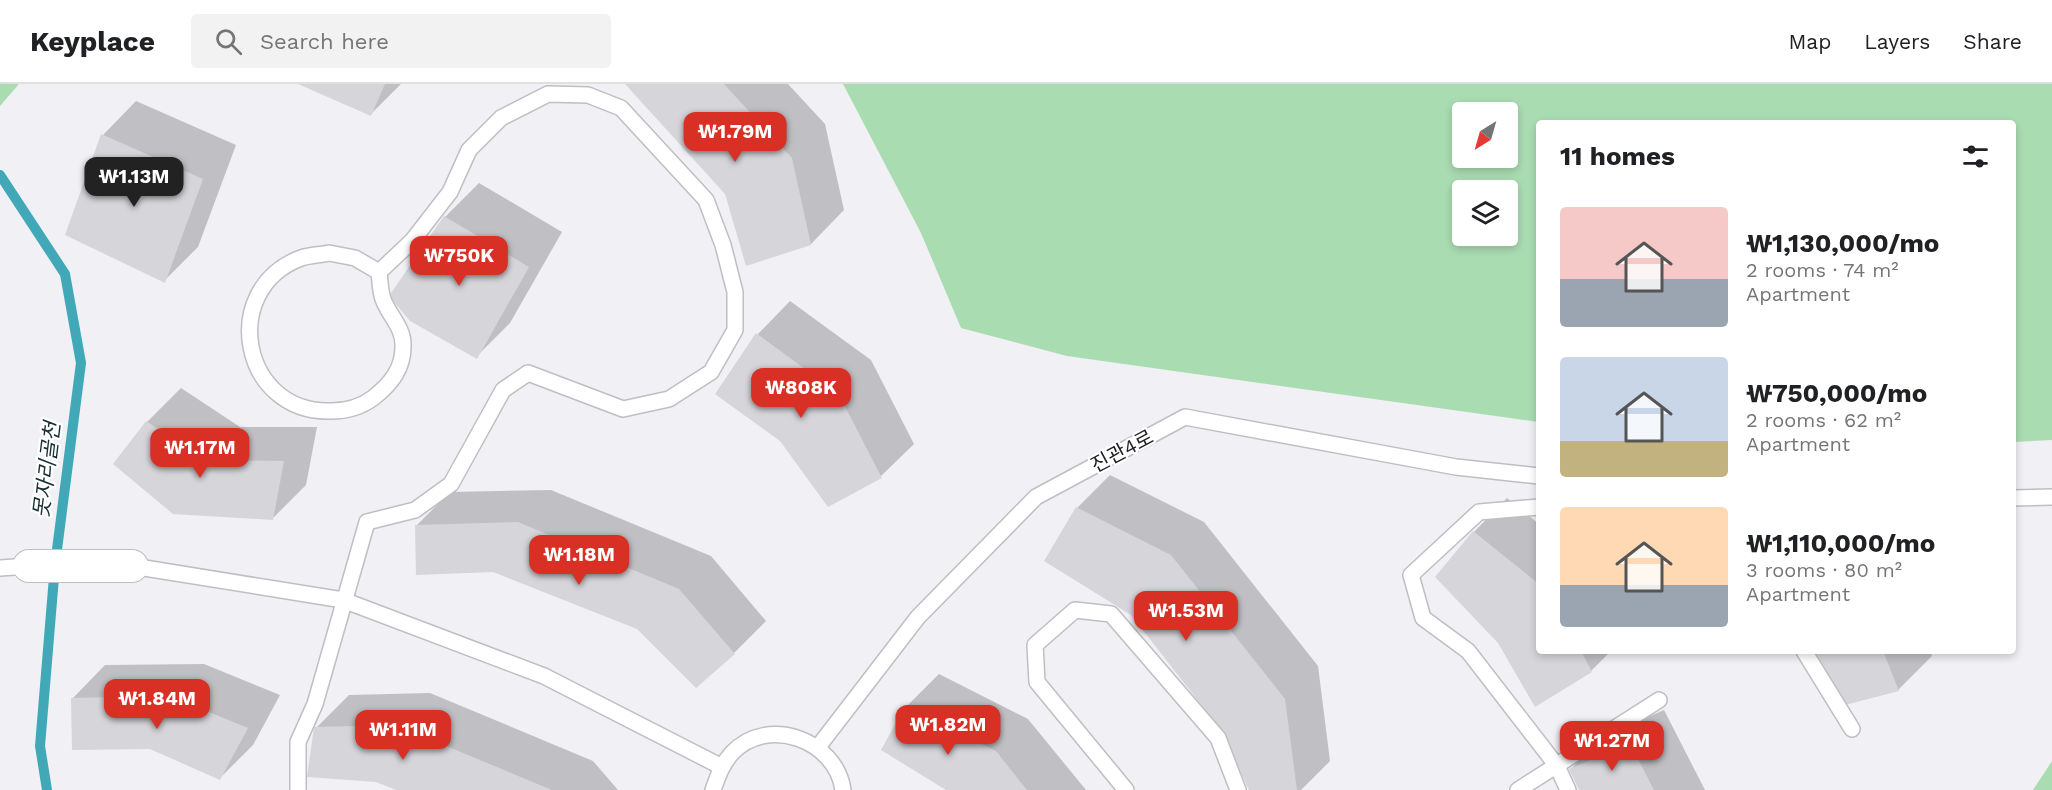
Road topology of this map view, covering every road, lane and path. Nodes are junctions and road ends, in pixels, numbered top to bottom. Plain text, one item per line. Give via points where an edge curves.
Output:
1 (379, 272) junction
2 (1536, 476) edge
3 (2052, 497) edge
4 (2016, 498) edge
5 (1536, 507) edge
6 (132, 566) joint
7 (15, 567) edge
8 (343, 600) junction
9 (1806, 654) edge
10 (1659, 700) dead end
11 (1852, 729) dead end
12 (818, 747) junction
13 (1557, 766) junction
14 (722, 767) junction
15 (298, 790) edge
16 (713, 790) edge
17 (843, 790) edge
18 (1126, 790) edge
19 (1238, 790) edge
20 (1518, 790) edge
21 (1568, 790) edge

1 - 1 lane via 383,299 404,342 401,364 388,386 368,402 345,411 319,412 295,405 272,390 257,368 249,342 250,315 261,290 279,270 302,257 328,254 355,258
1 - 8 lane via 412,241 450,192 469,150 501,118 548,94 588,95 621,108 706,200 735,292 735,330 711,372 669,399 623,409 528,373 503,390 451,484 415,510 367,522
2 - 12 lane, 진관4로 via 1456,467 1185,417 1036,497 918,617
3 - 4 lane
5 - 13 lane via 1479,512 1411,575 1424,618 1468,651
6 - 7 street
6 - 8 lane
8 - 14 lane via 544,676
8 - 15 lane via 315,704 298,742
9 - 11 lane
10 - 13 lane
12 - 14 lane via 797,737 775,735 753,740 733,752
12 - 17 lane via 832,762
13 - 20 lane
13 - 21 lane
14 - 16 lane
18 - 19 lane via 1037,682 1035,645 1075,610 1111,614 1218,738

